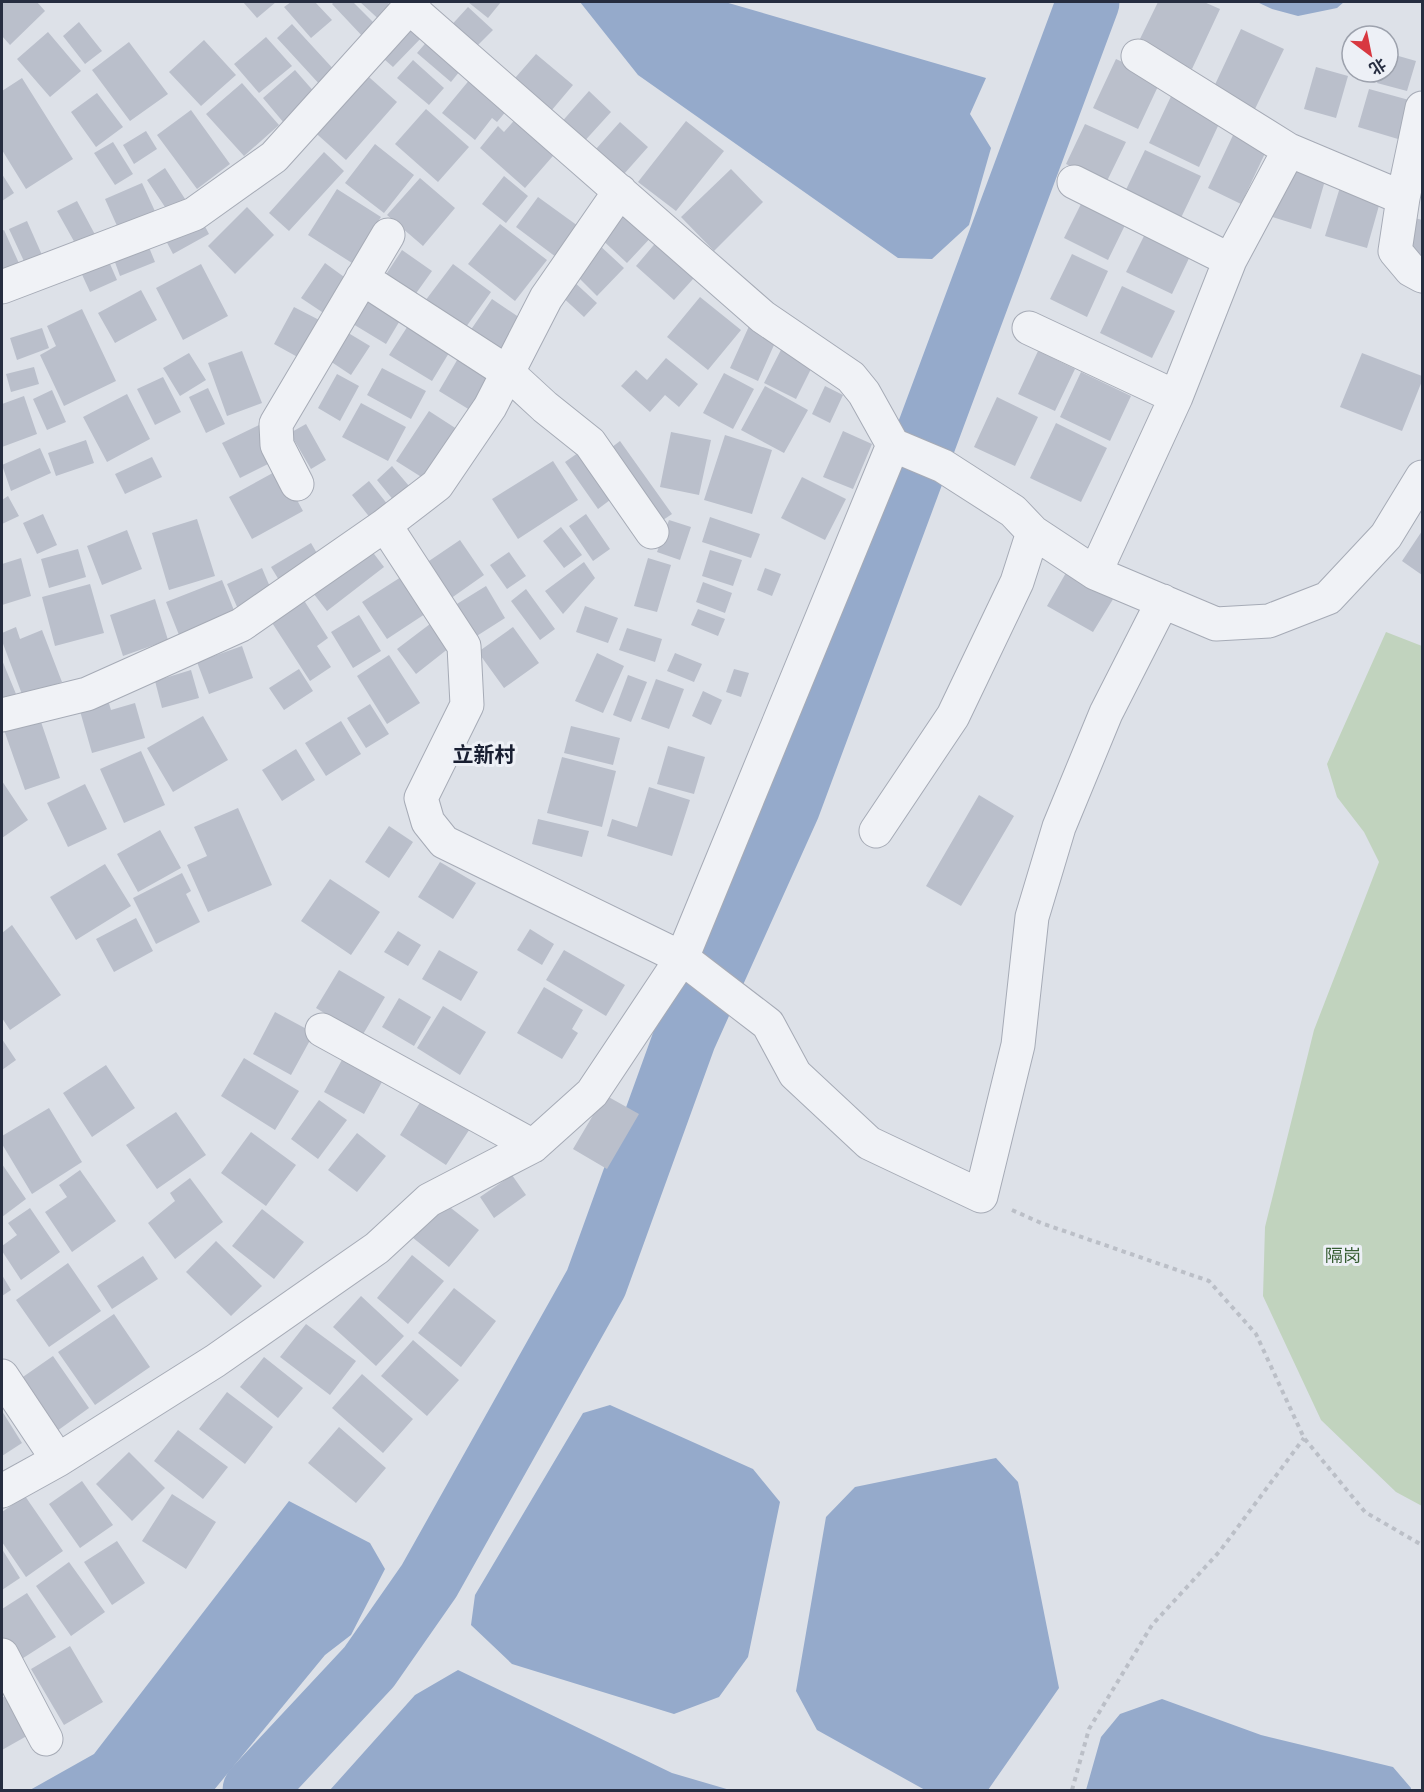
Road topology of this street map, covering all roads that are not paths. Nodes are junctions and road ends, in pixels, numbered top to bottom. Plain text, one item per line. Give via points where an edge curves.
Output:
1 (412, 4) edge
2 (1138, 56) dead end
3 (1422, 108) edge
4 (1289, 150) junction
5 (1074, 182) dead end
6 (620, 191) junction
7 (1403, 198) junction
8 (388, 235) dead end
9 (1230, 260) junction
10 (1422, 276) edge
11 (362, 278) junction
12 (2, 287) edge
13 (1029, 328) dead end
14 (507, 372) junction
15 (1176, 397) junction
16 (898, 448) junction
17 (1422, 477) edge
18 (297, 484) dead end
19 (385, 525) junction
20 (652, 532) dead end
21 (1033, 532) junction
22 (1095, 573) junction
23 (1162, 602) junction
24 (2, 715) edge
25 (876, 831) dead end
26 (701, 972) junction
27 (322, 1030) dead end
28 (533, 1146) junction
29 (2, 1376) edge
30 (58, 1460) junction
31 (2, 1491) edge
32 (2, 1655) edge
33 (46, 1739) dead end

1 - 6 street
1 - 12 street via 274,157 194,214
2 - 4 street
3 - 7 street
4 - 7 street
4 - 9 street
5 - 9 street
6 - 14 street via 546,297
6 - 16 street via 763,317 851,377
7 - 10 street via 1395,251 1411,270
8 - 11 street
9 - 15 street
11 - 14 street
11 - 18 street via 276,424 277,445
13 - 15 street
14 - 19 street via 490,407 437,485
14 - 20 street via 590,443
15 - 22 street
16 - 21 street via 942,466 1013,511
16 - 26 street
17 - 23 street via 1386,536 1328,598 1269,621 1216,624
19 - 24 street via 241,625 87,694
19 - 26 street via 464,646 467,705 421,798 428,822 444,842
21 - 22 street
21 - 25 street via 1017,582 952,716
22 - 23 street
23 - 26 street via 1106,713 1059,827 1032,917 1018,1045 981,1196 869,1143 795,1074 768,1024
26 - 28 street via 592,1093
27 - 28 street
28 - 30 street via 429,1200 367,1255 215,1361
29 - 30 street
30 - 31 street
32 - 33 street

